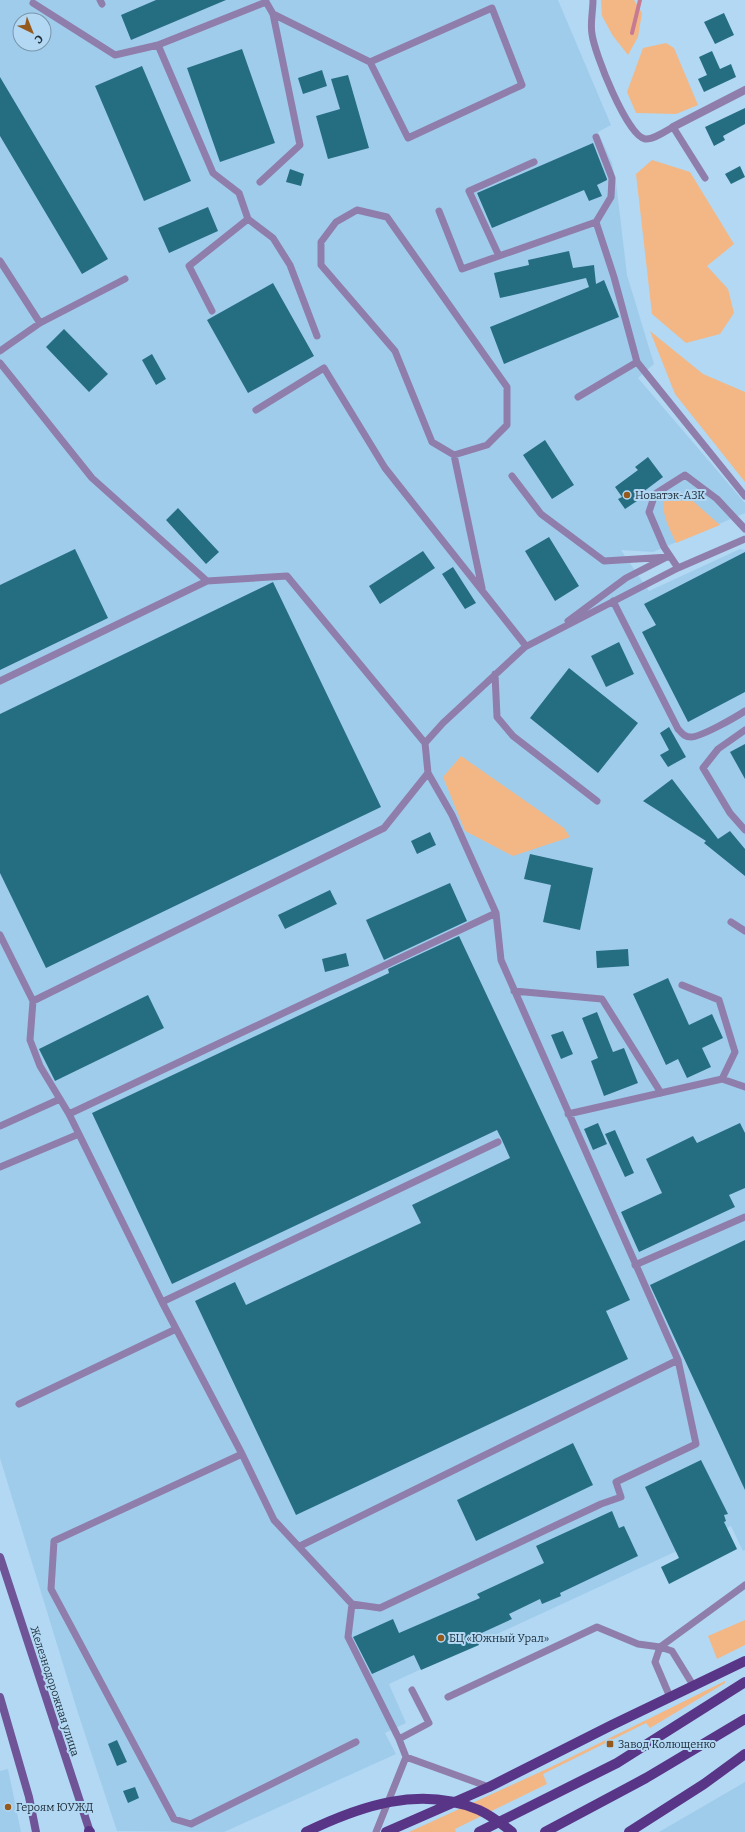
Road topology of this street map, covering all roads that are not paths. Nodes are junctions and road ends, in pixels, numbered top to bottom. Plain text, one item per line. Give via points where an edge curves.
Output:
1 (593, 0) edge
2 (265, 1) edge
3 (33, 3) dead end
4 (273, 14) junction
5 (158, 45) junction
6 (370, 62) junction
7 (745, 90) edge
8 (674, 127) junction
9 (596, 138) dead end
10 (534, 162) dead end
11 (705, 178) dead end
12 (260, 182) dead end
13 (439, 211) dead end
14 (248, 219) junction
15 (596, 222) junction
16 (499, 256) junction
17 (0, 262) edge
18 (125, 279) dead end
19 (212, 311) dead end
20 (40, 323) junction
21 (317, 336) dead end
22 (0, 351) edge
23 (637, 362) junction
24 (0, 363) edge
25 (578, 397) dead end
26 (256, 410) dead end
27 (454, 455) junction
28 (512, 476) dead end
29 (745, 496) edge
30 (745, 529) edge
31 (745, 539) edge
32 (669, 556) junction
33 (678, 568) junction
34 (207, 581) junction
35 (482, 588) junction
36 (614, 601) junction
37 (551, 634) junction
38 (526, 646) junction
39 (495, 674) junction
40 (0, 681) edge
41 (745, 711) edge
42 (745, 730) edge
43 (425, 743) junction
44 (428, 773) junction
45 (597, 801) dead end
46 (744, 827) edge
47 (496, 913) junction
48 (731, 922) dead end
49 (745, 931) edge
50 (0, 934) edge
51 (682, 985) dead end
52 (514, 991) junction
53 (33, 1001) junction
54 (722, 1079) junction
55 (745, 1087) edge
56 (661, 1093) junction
57 (60, 1099) junction
58 (69, 1114) junction
59 (568, 1114) junction
60 (0, 1126) edge
61 (79, 1134) junction
62 (498, 1142) dead end
63 (0, 1167) edge
64 (745, 1217) edge
65 (635, 1265) junction
66 (162, 1302) junction
67 (176, 1329) junction
68 (678, 1360) junction
69 (19, 1404) dead end
70 (242, 1454) junction
71 (300, 1546) junction
72 (0, 1557) edge
73 (745, 1585) edge
74 (352, 1604) junction
75 (660, 1647) junction
76 (745, 1661) edge
77 (745, 1682) edge
78 (693, 1686) junction
79 (412, 1690) dead end
80 (0, 1697) edge
81 (448, 1697) dead end
82 (670, 1697) junction
83 (745, 1719) edge
84 (399, 1739) junction
85 (356, 1742) dead end
86 (745, 1754) edge
87 (406, 1757) junction
88 (489, 1787) junction
89 (633, 1831) edge
90 (36, 1832) edge
91 (90, 1832) edge
92 (306, 1832) edge
93 (376, 1832) edge
94 (386, 1832) edge
95 (479, 1832) edge
96 (512, 1832) edge
97 (546, 1832) edge

1 - 8 lane via 592,33 599,62 621,111 639,136 645,139
2 - 4 lane
2 - 5 lane
3 - 5 lane via 115,56
4 - 6 lane
4 - 12 lane via 300,145
5 - 14 lane via 213,172 239,193
6 - 6 lane via 492,8 522,85 408,138
7 - 8 street
8 - 11 lane
9 - 15 lane via 612,178 611,197
10 - 16 lane via 469,191
13 - 16 lane via 462,269
14 - 19 lane via 189,266
14 - 21 lane via 273,238 290,265
15 - 16 lane
15 - 23 lane
17 - 20 lane
18 - 20 lane
20 - 22 lane
23 - 25 lane
23 - 29 lane
24 - 34 lane via 92,478
26 - 35 lane via 324,368 385,468
27 - 27 lane via 487,445 507,425 507,387 387,217 357,210 336,222 321,242 321,265 395,350 432,442
27 - 35 lane
28 - 32 lane via 541,514 604,561
30 - 32 lane via 717,499 686,475 655,494 649,512
31 - 33 lane
32 - 33 lane
32 - 37 lane via 626,578
33 - 36 lane
34 - 40 lane
34 - 43 lane via 287,576
35 - 38 lane
36 - 37 lane
36 - 41 lane via 678,729 684,736 692,737 733,720
37 - 38 lane
38 - 39 lane
39 - 43 lane via 442,723
39 - 45 lane via 497,717 512,736
42 - 46 lane via 718,749 703,768 730,813
43 - 44 lane
44 - 47 lane via 452,815
44 - 53 lane via 384,828
47 - 52 lane via 500,960
47 - 58 lane
48 - 49 lane
50 - 53 lane
51 - 54 lane via 719,1000 736,1052
52 - 56 lane via 602,999
52 - 59 lane
53 - 57 lane via 30,1040 40,1066
54 - 55 lane
54 - 56 lane
56 - 59 lane
57 - 58 lane
57 - 60 lane
58 - 61 lane
59 - 65 lane
61 - 63 lane
61 - 66 lane
62 - 66 lane
64 - 65 lane
65 - 68 lane
66 - 67 lane
67 - 69 lane
67 - 70 lane
68 - 71 lane
68 - 74 lane via 696,1444 616,1482 621,1496 380,1608
70 - 71 lane via 274,1520
70 - 85 lane via 54,1541 51,1590 174,1819 191,1824
71 - 74 lane
72 - 91 main road, Железнодорожная улица
73 - 75 lane
74 - 84 lane via 348,1637
75 - 78 lane via 672,1651
75 - 81 lane via 638,1644 597,1627
75 - 82 lane via 655,1662
76 - 78 main road
77 - 95 main road via 617,1762
78 - 82 main road
79 - 84 lane via 429,1723
80 - 90 main road via 29,1797
82 - 88 main road
83 - 97 main road via 646,1778
84 - 87 lane
86 - 89 main road
87 - 88 lane
87 - 93 lane
88 - 94 main road
92 - 96 main road via 370,1806 418,1798 438,1799 480,1810

